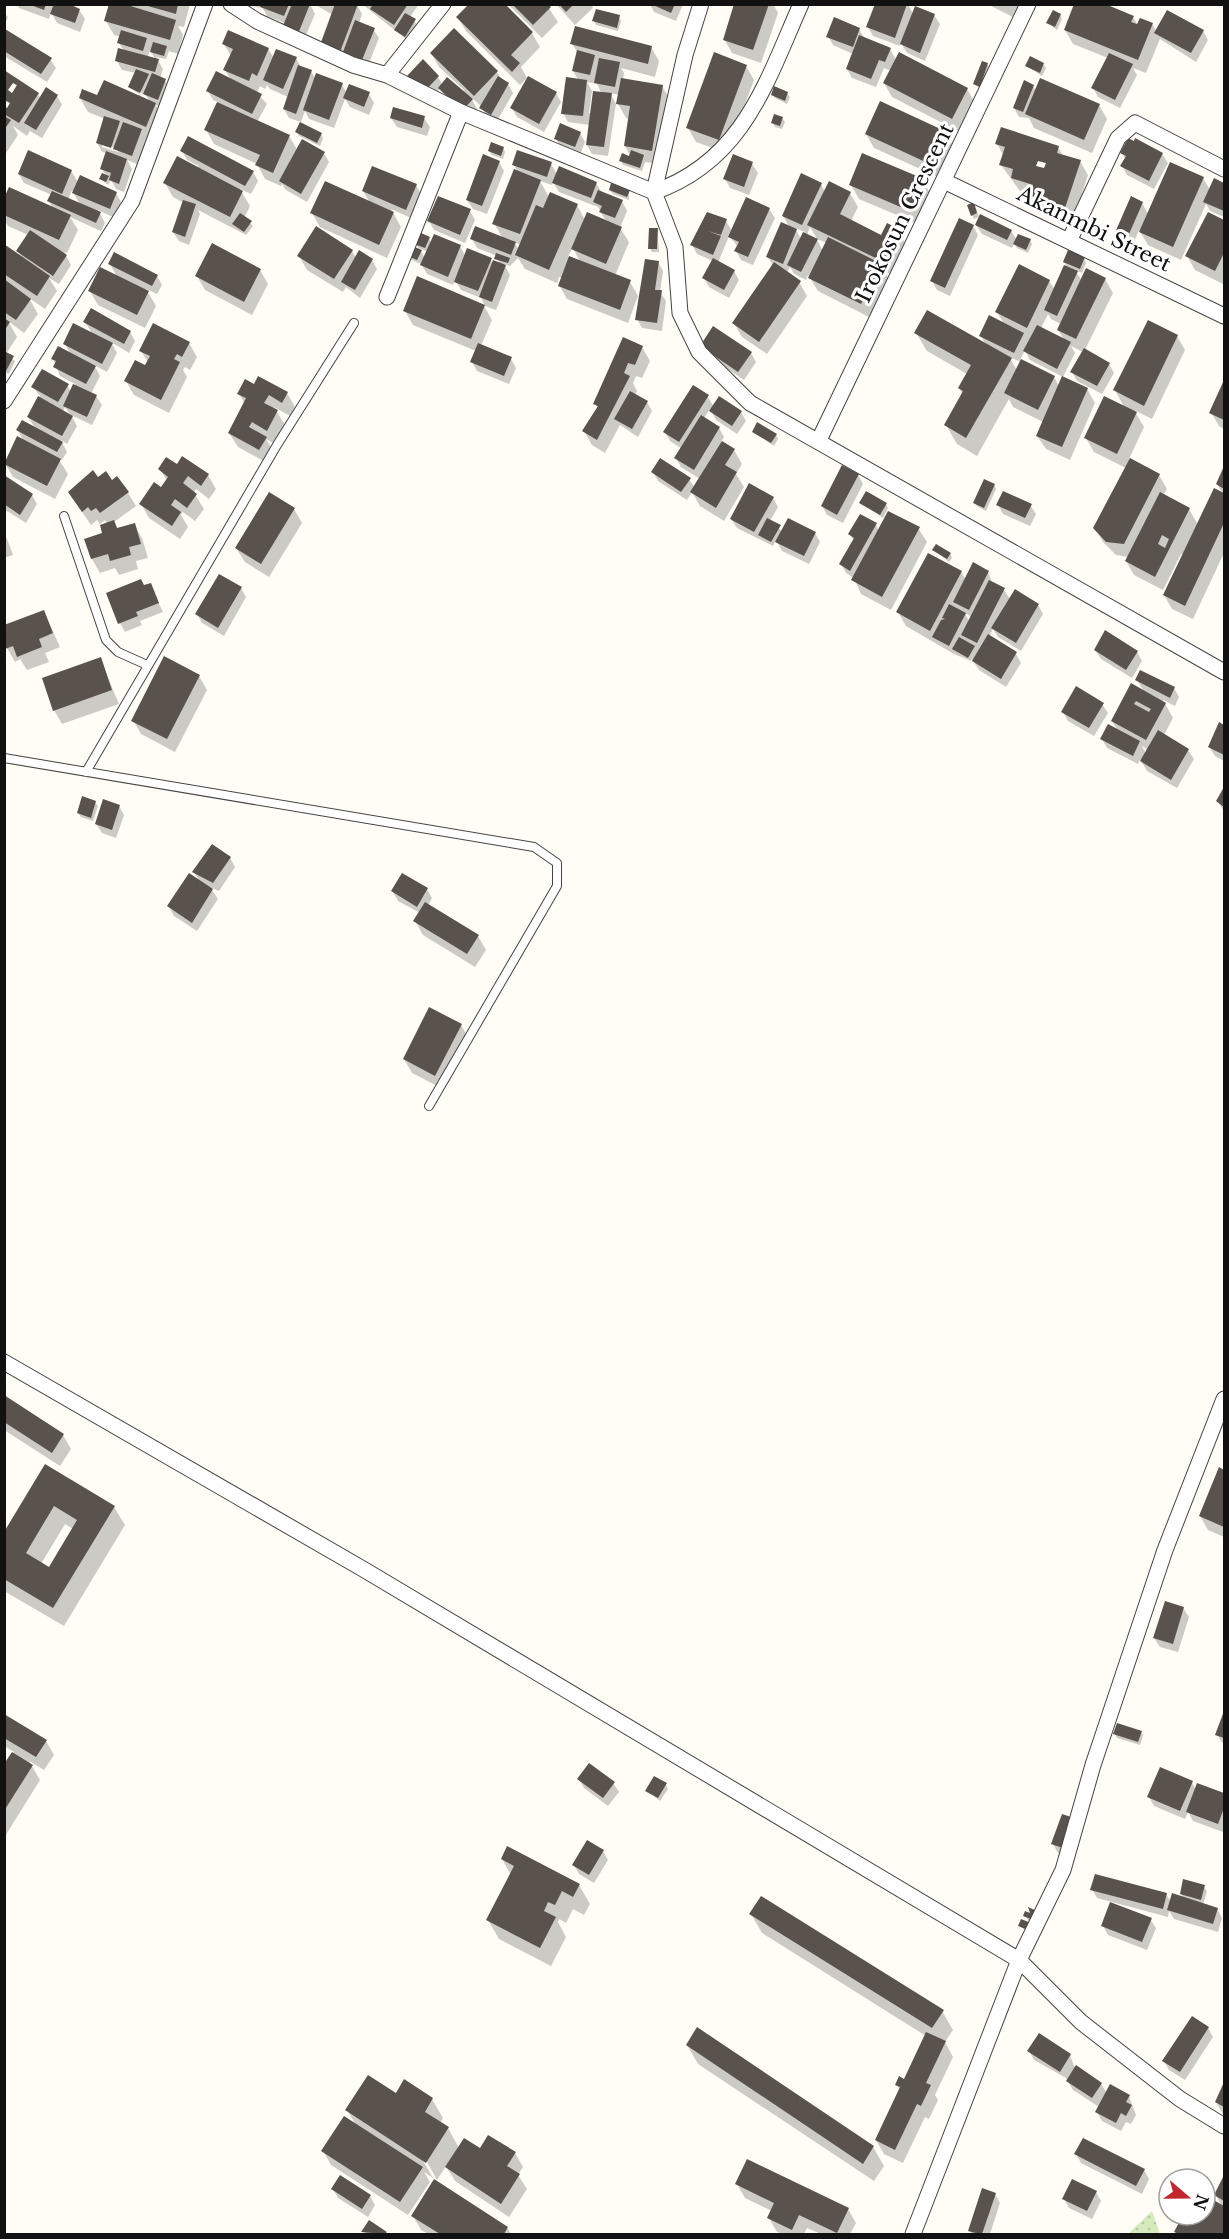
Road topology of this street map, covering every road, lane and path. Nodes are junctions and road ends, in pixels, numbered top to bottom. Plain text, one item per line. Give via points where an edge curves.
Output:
1 (205, 4) edge
2 (231, 4) edge
3 (443, 4) edge
4 (701, 4) edge
5 (801, 4) edge
6 (1028, 4) edge
7 (387, 75) junction
8 (461, 112) junction
9 (1224, 169) edge
10 (944, 181) junction
11 (654, 192) junction
12 (1069, 240) junction
13 (387, 297) dead end
14 (1224, 316) edge
15 (354, 323) dead end
16 (4, 401) edge
17 (819, 440) junction
18 (64, 516) dead end
19 (147, 665) junction
20 (1224, 672) edge
21 (4, 758) edge
22 (86, 772) junction
23 (429, 1106) dead end
24 (4, 1362) edge
25 (1224, 1399) edge
26 (1019, 1960) junction
27 (1224, 2126) edge
28 (913, 2235) edge

1 - 16 street via 132,201
2 - 7 street via 257,21 353,65
3 - 7 street
4 - 11 street via 685,55
5 - 11 street via 766,84 738,133 706,166 681,183
6 - 10 street, Irokosun Crescent
7 - 8 street
8 - 11 street
8 - 13 street
9 - 12 street via 1135,123 1118,138
10 - 12 street, Akanmbi Street
10 - 17 street, Irokosun Crescent
11 - 17 street via 675,247 680,313 699,352 750,403
12 - 14 street, Akanmbi Street
15 - 19 lane
17 - 20 street
18 - 19 lane via 106,640 118,652
19 - 22 lane
21 - 22 lane
22 - 23 lane via 534,847 557,863 557,886
24 - 26 street via 374,1575
25 - 26 street via 1165,1550 1063,1870
26 - 27 street via 1081,2022 1180,2099
26 - 28 street

